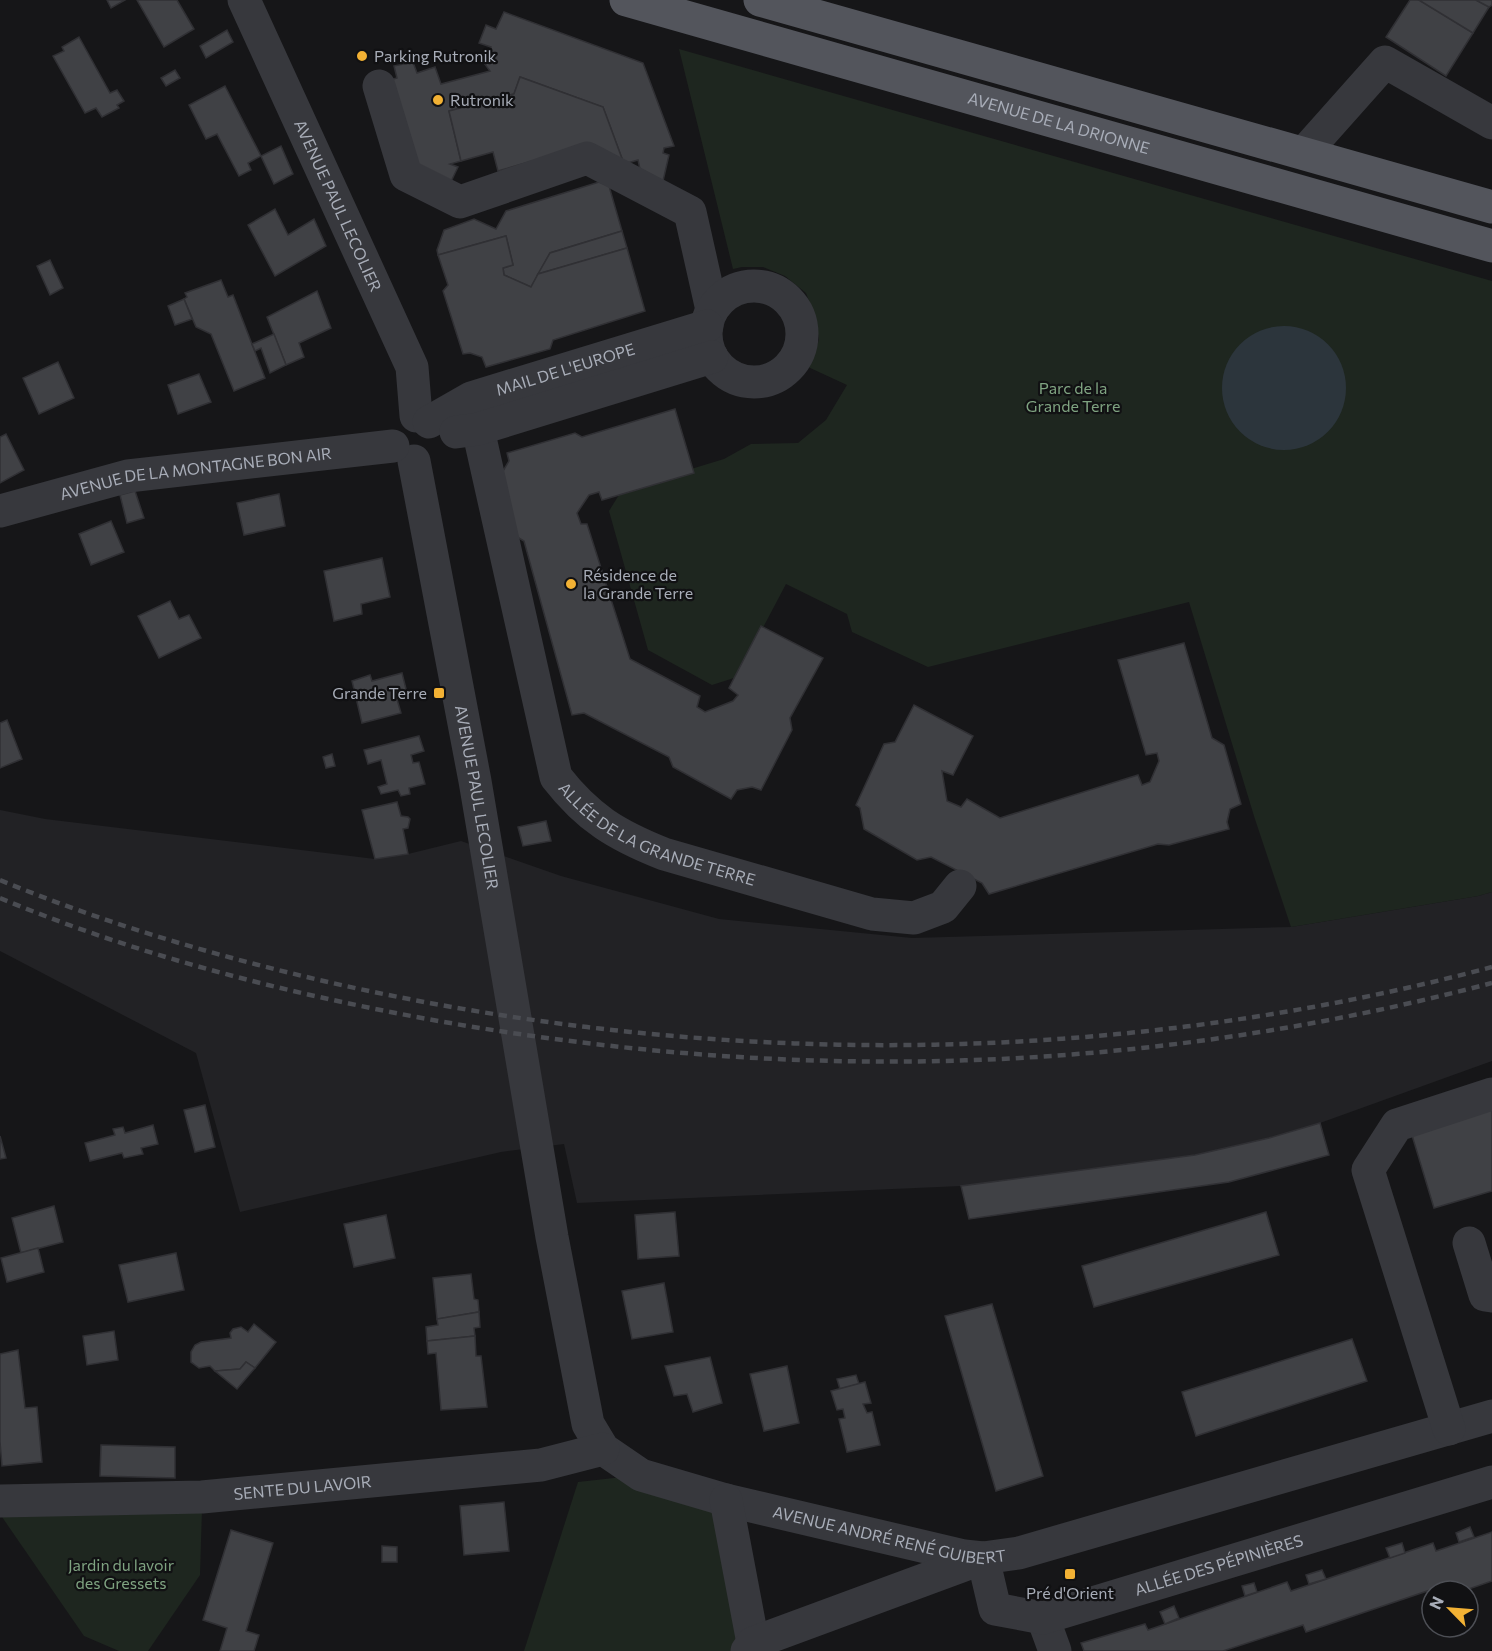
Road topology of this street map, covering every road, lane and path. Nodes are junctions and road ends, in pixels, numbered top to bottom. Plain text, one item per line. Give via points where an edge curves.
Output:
1 (244, 0) edge
2 (626, 0) edge
3 (760, 0) edge
4 (379, 86) dead end
5 (1492, 123) edge
6 (1304, 153) junction
7 (1492, 207) edge
8 (1492, 246) edge
9 (710, 331) junction
10 (427, 424) junction
11 (478, 429) junction
12 (403, 453) junction
13 (0, 511) edge
14 (960, 886) dead end
15 (1492, 1094) edge
16 (535, 1134) joint
17 (1469, 1244) dead end
18 (1492, 1296) edge
19 (1492, 1416) edge
20 (1449, 1429) junction
21 (603, 1449) junction
22 (1492, 1482) edge
23 (726, 1500) junction
24 (0, 1501) edge
25 (983, 1558) junction
26 (1043, 1618) junction
27 (750, 1647) edge
28 (1055, 1651) edge

1 - 10 street, AVENUE PAUL LECOLIER via 412,367
2 - 8 main road, AVENUE DE LA DRIONNE
3 - 6 main road
4 - 9 street via 406,175 460,202 587,159 690,212
5 - 6 street via 1385,62
6 - 7 main road
9 - 10 street, MAIL DE L'EUROPE via 471,398
9 - 11 street, MAIL DE L'EUROPE
10 - 11 street, MAIL DE L'EUROPE
10 - 12 street via 402,419 396,424 392,431
11 - 14 street, ALLÉE DE LA GRANDE TERRE via 556,777 575,801 604,825 664,854 872,914 914,918 943,907
12 - 13 street, AVENUE DE LA MONTAGNE BON AIR via 128,476
12 - 16 street, AVENUE PAUL LECOLIER via 475,782
15 - 20 street via 1396,1125 1368,1170
16 - 21 street, AVENUE ANDRÉ RENÉ GUIBERT via 588,1424
17 - 18 street via 1485,1295
19 - 20 street, AVENUE ANDRÉ RENÉ GUIBERT
20 - 25 street, AVENUE ANDRÉ RENÉ GUIBERT via 1087,1535
21 - 23 street, AVENUE ANDRÉ RENÉ GUIBERT via 641,1475
21 - 24 street, SENTE DU LAVOIR via 541,1465 202,1497
22 - 26 street, ALLÉE DES PÉPINIÈRES
23 - 25 street, AVENUE ANDRÉ RENÉ GUIBERT
23 - 27 street
25 - 26 street, ALLÉE DES PÉPINIÈRES via 995,1609
25 - 27 street
26 - 28 street

